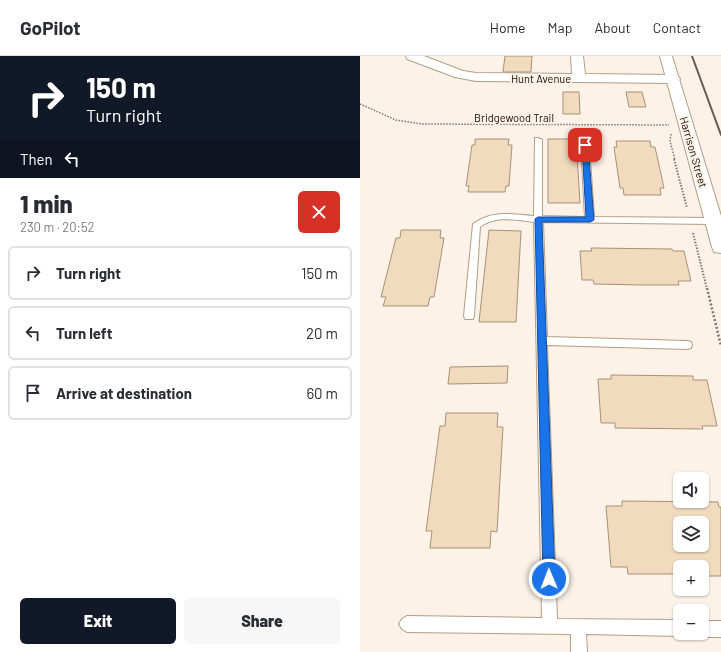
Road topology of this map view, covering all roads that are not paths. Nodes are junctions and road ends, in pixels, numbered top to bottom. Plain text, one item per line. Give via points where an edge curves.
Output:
1 (412, 56) edge
2 (577, 56) edge
3 (666, 56) edge
4 (579, 78) junction
5 (673, 79) junction
6 (538, 140) dead end
7 (585, 145) dead end
8 (538, 219) junction
9 (590, 220) junction
10 (713, 221) junction
11 (721, 247) edge
12 (469, 316) dead end
13 (542, 341) junction
14 (687, 345) dead end
15 (407, 624) dead end
16 (550, 626) junction
17 (578, 626) junction
18 (673, 628) edge
19 (709, 629) edge
20 (721, 629) edge
21 (579, 652) edge

1 - 4 street, Hunt Avenue via 460,74 476,77
2 - 4 street
3 - 5 street, Harrison Street
4 - 5 street, Hunt Avenue
5 - 10 street, Harrison Street
6 - 8 lane
7 - 9 lane
8 - 9 lane
8 - 12 lane via 492,217 482,220 476,226
8 - 13 lane
9 - 10 lane
10 - 11 street, Harrison Street
13 - 14 lane
13 - 16 lane
15 - 16 lane
16 - 17 lane
17 - 18 lane
17 - 21 lane
19 - 20 lane

